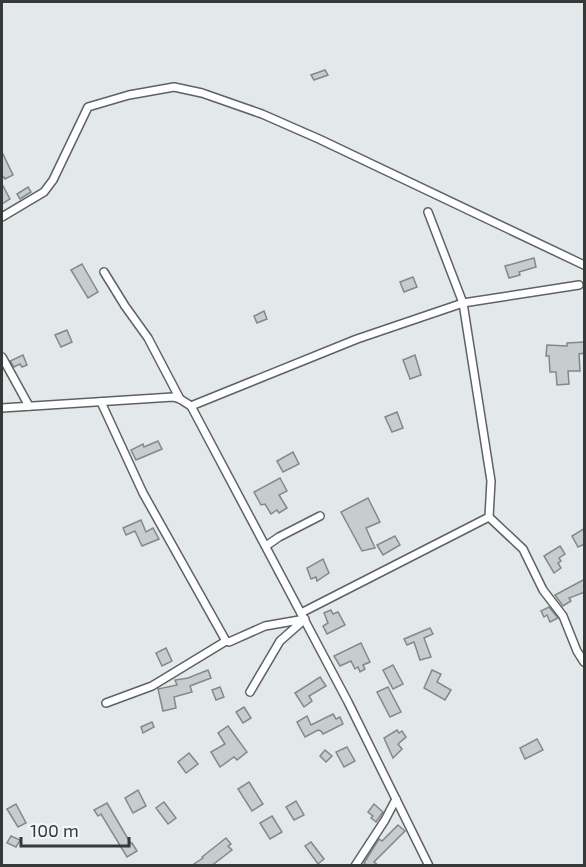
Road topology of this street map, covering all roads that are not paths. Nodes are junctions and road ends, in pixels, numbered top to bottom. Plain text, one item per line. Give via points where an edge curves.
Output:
1 (428, 212) dead end
2 (2, 217) edge
3 (585, 265) edge
4 (104, 272) dead end
5 (579, 285) dead end
6 (463, 303) junction
7 (2, 357) edge
8 (180, 399) junction
9 (101, 402) junction
10 (29, 406) junction
11 (191, 406) junction
12 (2, 408) edge
13 (320, 516) dead end
14 (489, 517) junction
15 (266, 546) junction
16 (303, 616) junction
17 (226, 641) junction
18 (585, 662) edge
19 (250, 692) dead end
20 (105, 703) dead end
21 (396, 799) junction
22 (355, 866) edge
23 (429, 866) edge

1 - 6 street
2 - 3 street via 44,192 88,107 174,87 262,114
4 - 8 street via 148,338
5 - 6 street
6 - 11 street via 357,339
6 - 14 street via 491,481
7 - 10 street
8 - 9 street
8 - 11 street
9 - 10 street
9 - 17 street via 143,493
10 - 12 street
11 - 15 street
13 - 15 street
14 - 16 street
14 - 18 street via 523,549
15 - 16 street
16 - 17 street
16 - 19 street via 280,641
16 - 21 street
17 - 20 street via 152,686
21 - 22 street
21 - 23 street

